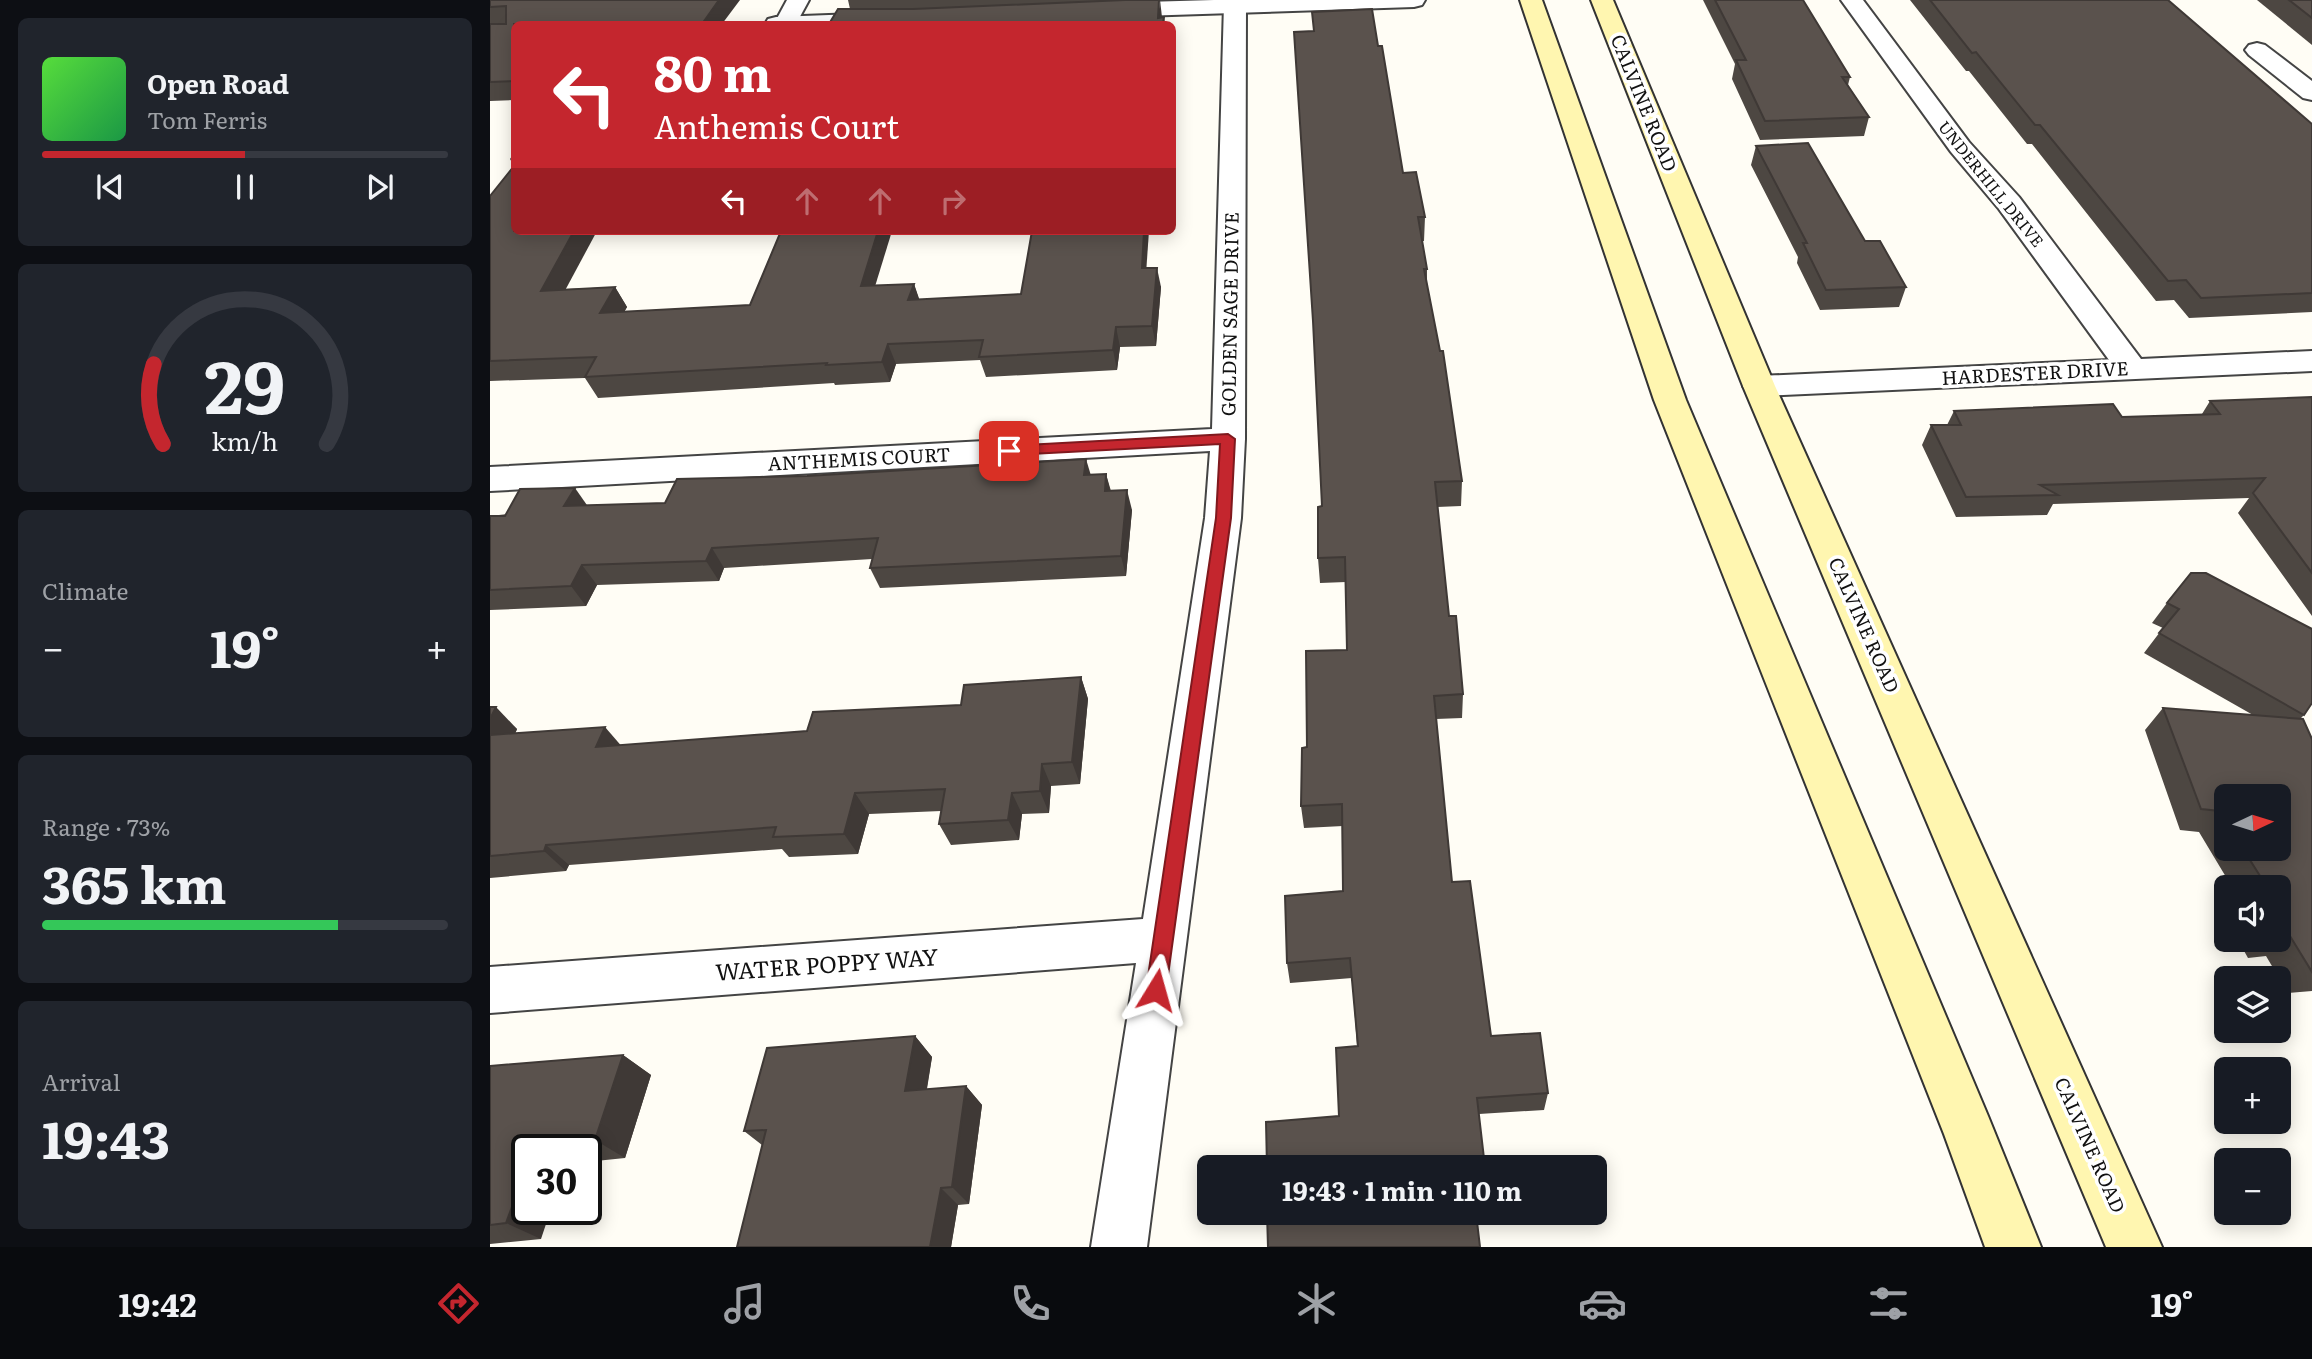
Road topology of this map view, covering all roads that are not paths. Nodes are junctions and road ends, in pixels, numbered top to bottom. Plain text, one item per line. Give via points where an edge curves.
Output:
1 (798, 0) edge
2 (1414, 0) edge
3 (1531, 0) edge
4 (1602, 0) edge
5 (1852, 0) edge
6 (1235, 5) junction
7 (1085, 11) edge
8 (908, 19) edge
9 (787, 21) edge
10 (859, 21) edge
11 (2257, 50) dead end
12 (2312, 93) edge
13 (2312, 361) edge
14 (2131, 368) junction
15 (1759, 386) junction
16 (1228, 439) junction
17 (490, 479) edge
18 (1163, 939) junction
19 (490, 990) edge
20 (1119, 1247) edge
21 (2013, 1247) edge
22 (2134, 1247) edge

1 - 9 street
2 - 6 street
3 - 21 main road via 1671,400
4 - 15 main road, CALVINE ROAD
5 - 14 street, UNDERHILL DRIVE
6 - 7 street
6 - 16 street, GOLDEN SAGE DRIVE
8 - 10 street
11 - 12 street
13 - 14 street, HARDESTER DRIVE
14 - 15 street, HARDESTER DRIVE
15 - 22 main road, CALVINE ROAD
16 - 17 street, ANTHEMIS COURT
16 - 18 street, GOLDEN SAGE DRIVE via 1223,518
18 - 19 street, WATER POPPY WAY
18 - 20 street, GOLDEN SAGE DRIVE

